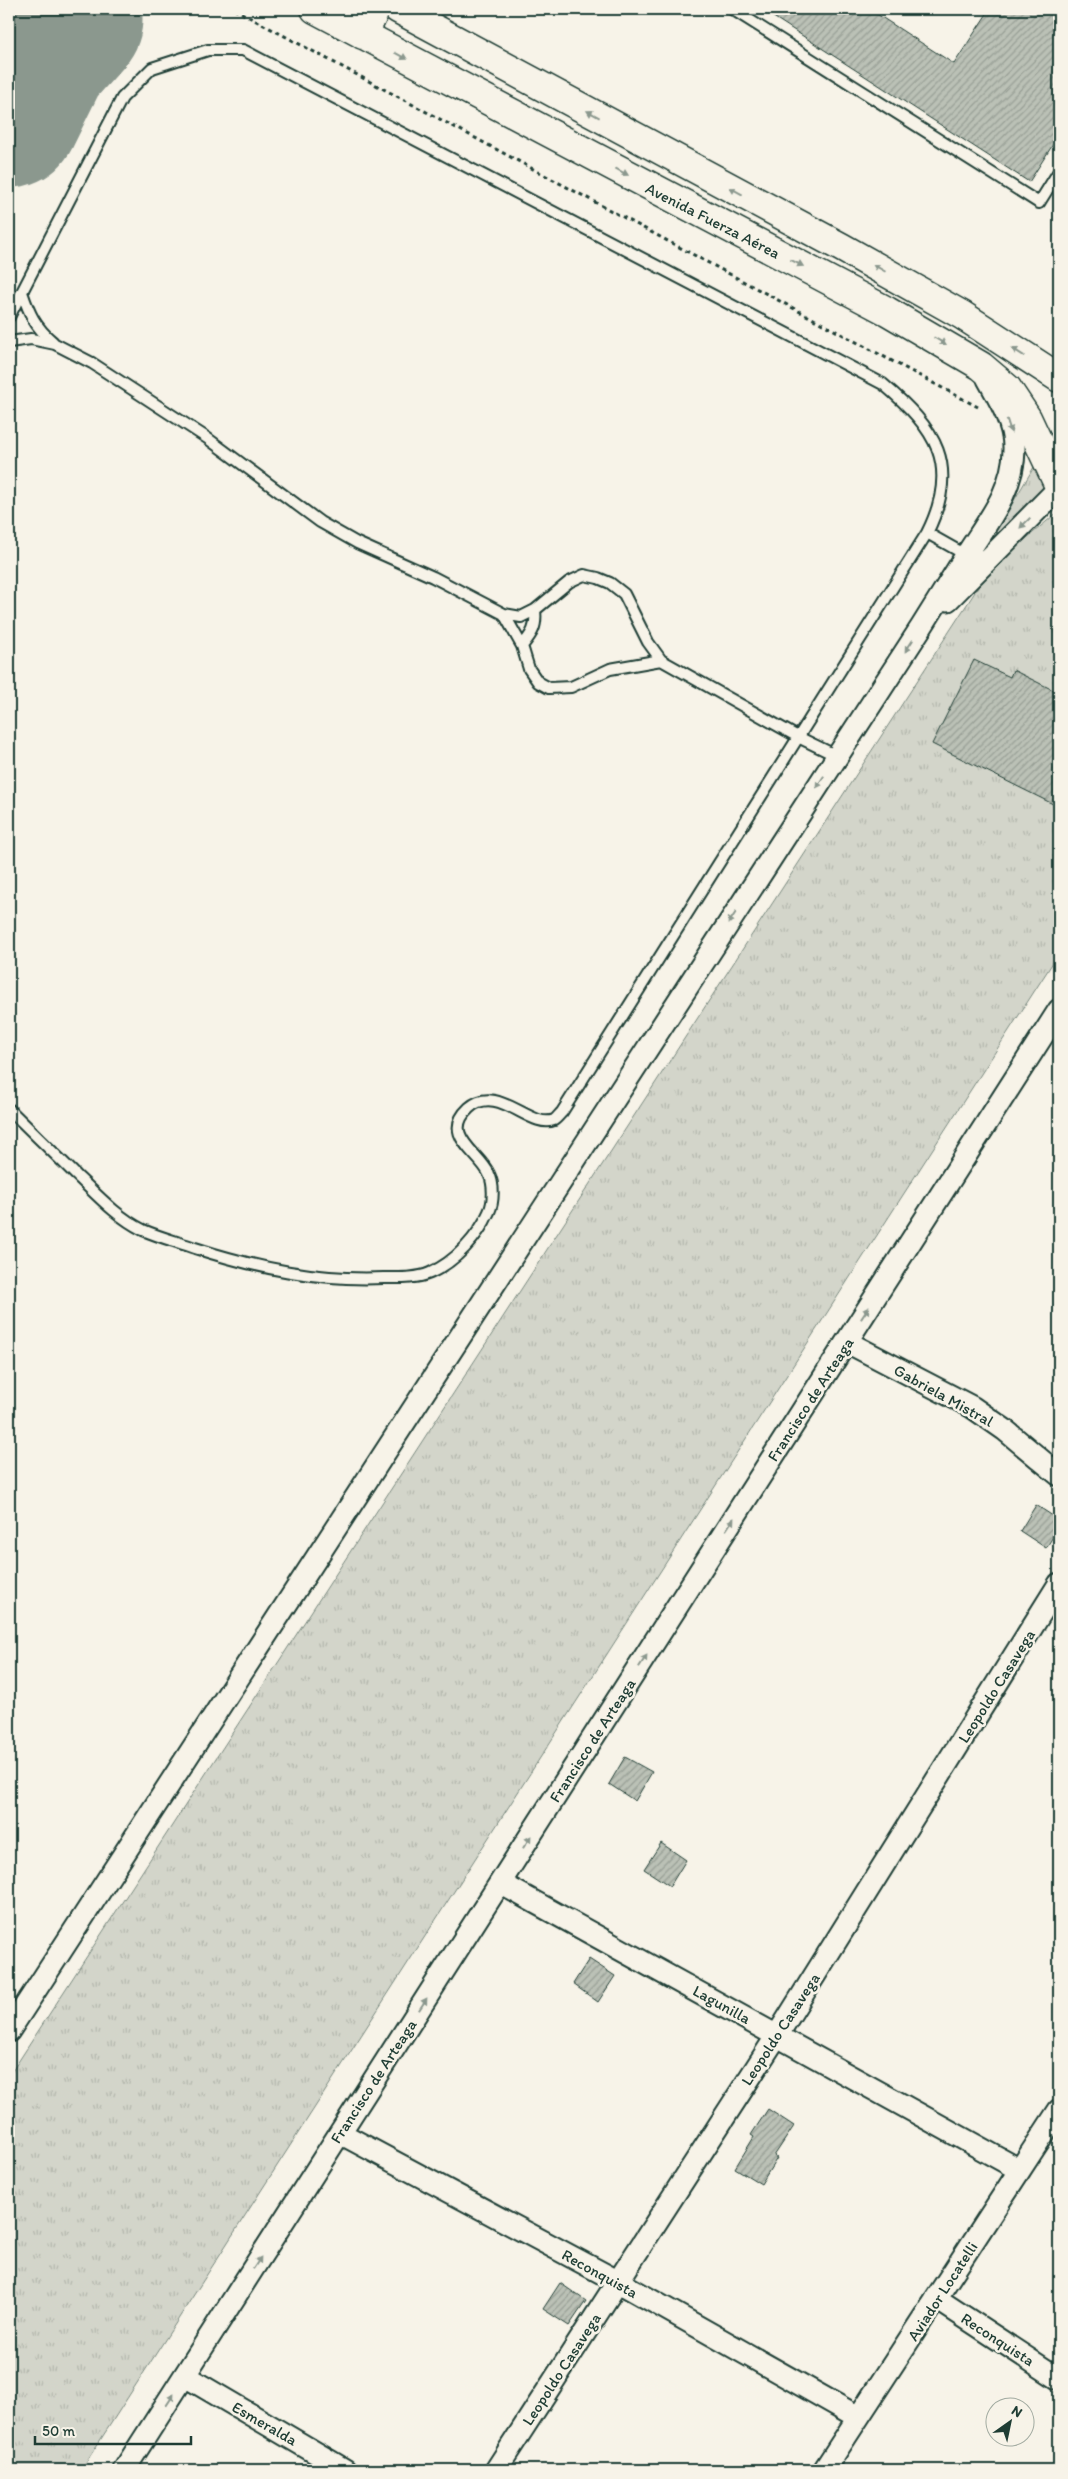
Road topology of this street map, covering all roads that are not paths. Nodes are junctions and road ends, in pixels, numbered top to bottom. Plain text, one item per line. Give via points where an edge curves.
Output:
1 (315, 9) edge
2 (376, 9) edge
3 (398, 9) edge
4 (732, 9) edge
5 (363, 35) junction
6 (1059, 171) edge
7 (22, 292) junction
8 (9, 317) edge
9 (9, 342) edge
10 (55, 344) junction
11 (981, 366) junction
12 (1059, 378) edge
13 (1059, 487) edge
14 (927, 533) junction
15 (966, 555) junction
16 (536, 610) junction
17 (504, 614) junction
18 (922, 626) junction
19 (522, 646) junction
20 (661, 660) junction
21 (798, 738) junction
22 (837, 756) junction
23 (1059, 1010) edge
24 (9, 1109) edge
25 (847, 1342) junction
26 (1059, 1475) edge
27 (1059, 1584) edge
28 (500, 1883) junction
29 (9, 2031) edge
30 (778, 2034) junction
31 (1059, 2110) edge
32 (340, 2133) junction
33 (1020, 2170) junction
34 (617, 2282) junction
35 (937, 2299) junction
36 (185, 2376) junction
37 (1059, 2379) edge
38 (858, 2416) junction
39 (124, 2470) edge
40 (345, 2470) edge
41 (496, 2470) edge
42 (824, 2470) edge

1 - 5 main road, Avenida Fuerza Aérea
2 - 5 main road
12 -> 3 main road via 962,315 841,247
4 - 6 lane via 1039,203
5 -> 11 main road, Avenida Fuerza Aérea via 870,302
7 - 8 lane
7 - 10 lane via 30,317
7 - 14 lane via 122,98 152,68 208,50 244,50 883,384 905,402 928,430 938,449 943,475 942,493
9 - 10 lane via 31,339
10 - 17 lane via 92,363 207,438 320,522
11 - 13 main road, Avenida Fuerza Aérea via 1006,388 1027,418
11 -> 15 street via 1009,423 1014,464 1009,483
13 -> 18 street
14 - 15 lane
14 - 21 lane
15 - 18 street
16 - 17 lane via 522,617
16 - 19 lane via 537,623
16 - 20 lane via 569,582 584,575 598,578 624,594 648,642
17 - 19 lane
18 -> 22 street
19 - 20 lane via 538,682 549,688 571,687 610,669
20 - 21 lane
21 - 22 lane
21 - 24 lane via 562,1112 554,1120 542,1121 486,1100 477,1103 464,1115 460,1124 463,1143 489,1174 493,1194 490,1211 474,1236 450,1262 429,1274 413,1278 374,1279 282,1272 235,1261 143,1230 112,1209
22 -> 29 street
25 -> 23 street, Francisco de Arteaga
25 - 26 street, Gabriela Mistral via 972,1407
28 -> 25 street, Francisco de Arteaga
27 - 30 street, Leopoldo Casavega
28 - 30 street, Lagunilla
32 -> 28 street, Francisco de Arteaga
30 - 33 street, Lagunilla
30 - 34 street, Leopoldo Casavega
31 - 33 street, Aviador Locatelli
32 - 34 street, Reconquista
36 -> 32 street, Francisco de Arteaga
33 - 35 street, Aviador Locatelli
34 - 38 street, Reconquista
34 - 41 street, Leopoldo Casavega
35 - 37 street, Reconquista
35 - 38 street, Aviador Locatelli
39 -> 36 street, Francisco de Arteaga
36 - 40 street, Esmeralda
38 - 42 street, Aviador Locatelli

